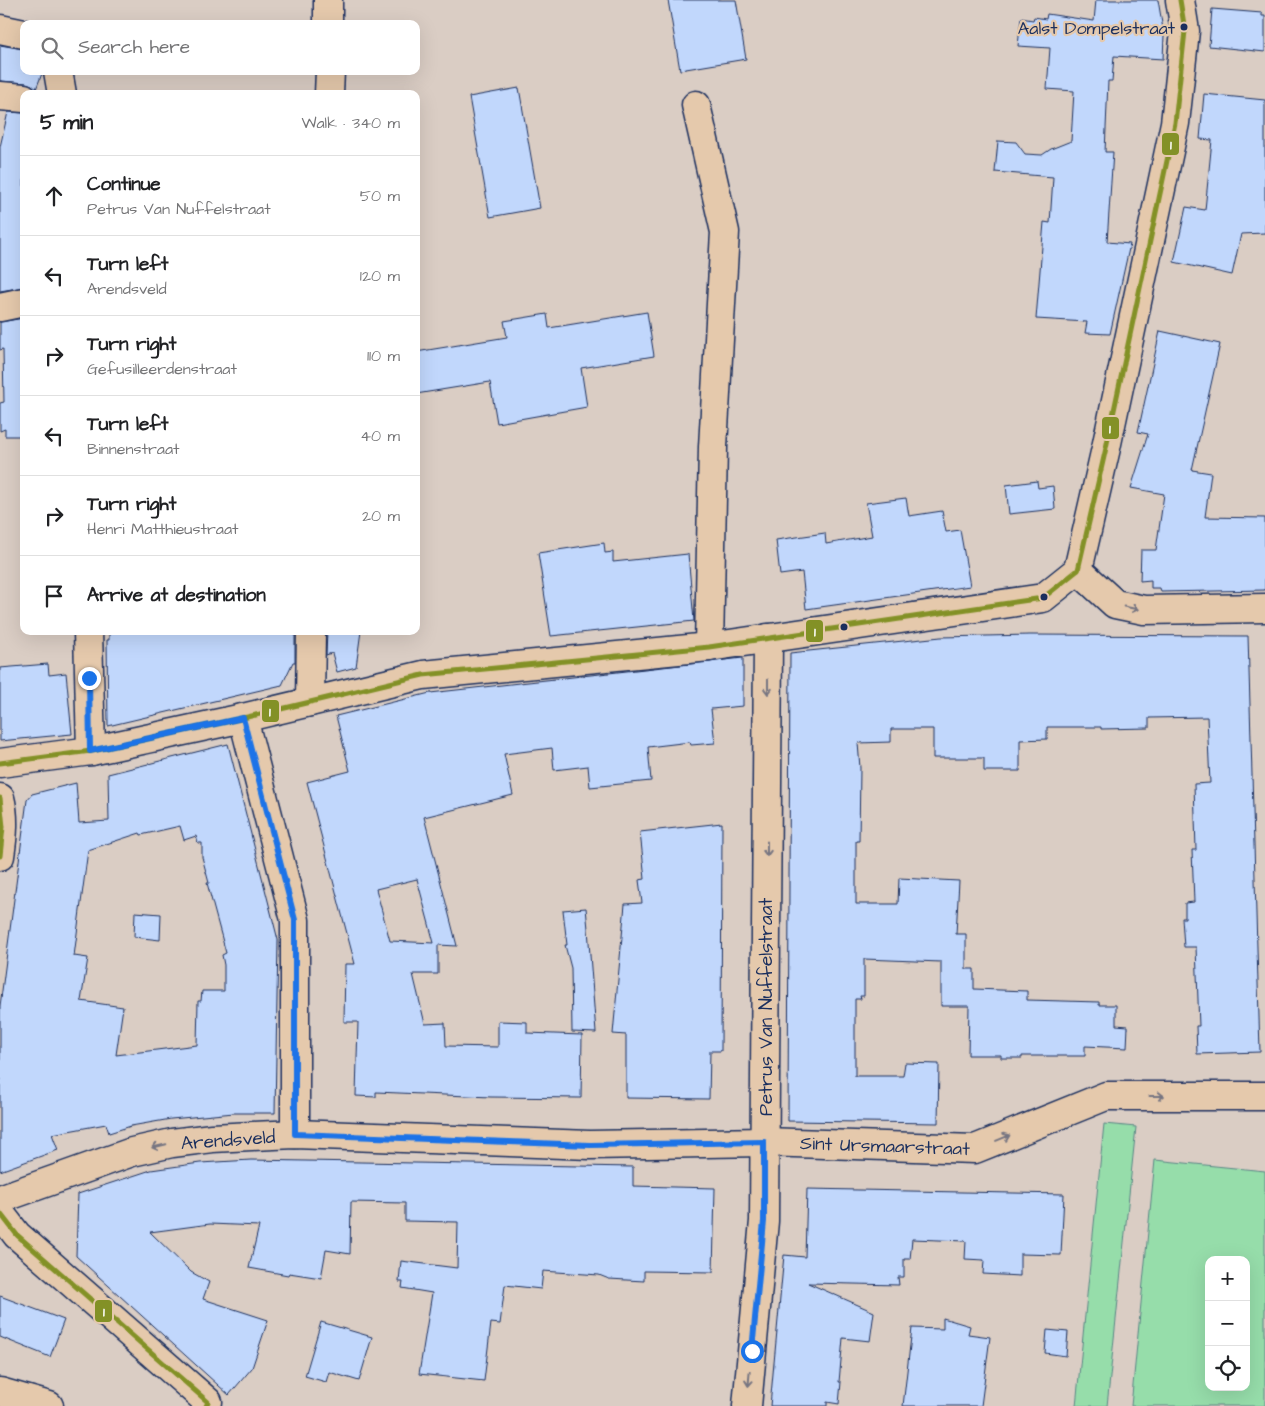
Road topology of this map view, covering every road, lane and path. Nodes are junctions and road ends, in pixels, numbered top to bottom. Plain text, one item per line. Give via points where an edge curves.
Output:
1 (328, 0) edge
2 (1180, 0) edge
3 (328, 20) edge
4 (0, 29) edge
5 (20, 33) edge
6 (59, 75) edge
7 (330, 75) edge
8 (61, 90) edge
9 (328, 90) edge
10 (0, 96) edge
11 (20, 98) edge
12 (696, 105) dead end
13 (20, 303) edge
14 (0, 307) edge
15 (1078, 570) junction
16 (1265, 608) edge
17 (88, 635) edge
18 (312, 635) edge
19 (768, 638) junction
20 (709, 647) junction
21 (310, 702) junction
22 (243, 718) junction
23 (90, 751) junction
24 (0, 763) edge
25 (0, 798) edge
26 (0, 856) edge
27 (1265, 1096) edge
28 (295, 1134) junction
29 (764, 1142) junction
30 (0, 1198) edge
31 (0, 1213) edge
32 (0, 1392) edge
33 (208, 1405) edge
34 (48, 1406) edge
35 (747, 1406) edge

1 - 3 street
2 - 15 street via 1185,31 1175,123
4 - 5 street
6 - 8 street
7 - 9 street
10 - 11 street
12 - 20 street via 725,232 713,447
13 - 14 street
15 -> 16 street via 1114,604 1144,610
15 - 19 street via 1043,598
17 - 23 street
18 - 21 street
19 - 20 street
19 -> 29 street, Petrus Van Nuffelstraat
20 - 21 street via 423,675
21 - 22 street
22 - 23 street
22 - 28 street via 295,920
23 - 24 street
25 - 26 street via 3,833
29 -> 27 street, Sint Ursmaarstraat via 975,1149 1106,1096
28 - 29 street, Arendsveld via 590,1145
28 -> 30 street, Arendsveld via 172,1143 132,1152
29 -> 35 street, Petrus Van Nuffelstraat via 764,1221
31 - 33 street via 18,1235
32 - 34 street

